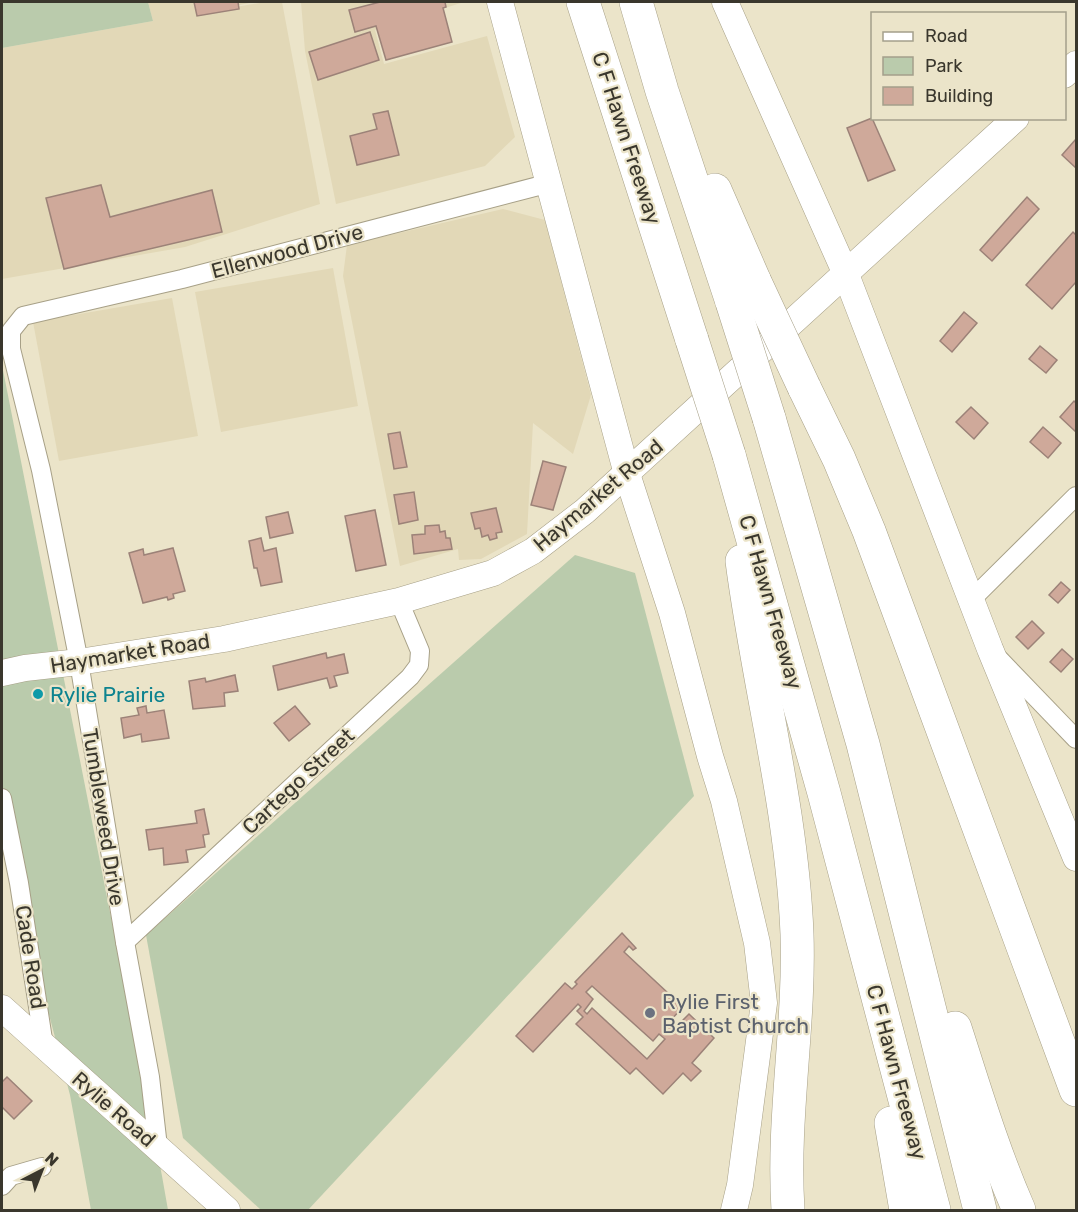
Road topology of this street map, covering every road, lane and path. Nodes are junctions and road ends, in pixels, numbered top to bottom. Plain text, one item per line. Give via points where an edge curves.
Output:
1 (500, 2) edge
2 (583, 2) edge
3 (637, 2) edge
4 (725, 2) edge
5 (1014, 120) edge
6 (550, 183) junction
7 (845, 273) junction
8 (744, 292) junction
9 (23, 316) joint
10 (729, 455) junction
11 (627, 474) junction
12 (1077, 496) edge
13 (971, 600) junction
14 (399, 601) junction
15 (990, 650) junction
16 (79, 662) junction
17 (2, 673) edge
18 (1077, 740) edge
19 (863, 744) junction
20 (2, 798) edge
21 (1077, 858) edge
22 (859, 931) junction
23 (124, 942) junction
24 (2, 1008) edge
25 (44, 1046) junction
26 (1077, 1090) edge
27 (158, 1147) junction
28 (42, 1167) dead end
29 (2, 1186) edge
30 (226, 1210) edge
31 (734, 1210) edge
32 (788, 1210) edge
33 (906, 1210) edge
34 (934, 1210) edge
35 (980, 1210) edge
36 (1019, 1210) edge

1 - 6 main road
2 - 10 highway, C F Hawn Freeway, bridge
3 - 8 highway via 676,86 722,206
4 - 7 main road
5 - 7 main road, Haymarket Road
6 - 9 street, Ellenwood Drive via 182,279
6 - 11 main road
7 - 11 main road, Haymarket Road
7 - 13 main road
8 - 19 highway, bridge via 769,418
8 - 26 highway, bridge via 804,387 838,459
9 - 16 street, Tumbleweed Drive via 11,331 11,349 41,470
10 - 22 highway, C F Hawn Freeway
10 - 32 highway via 751,627 793,873 797,936
11 - 14 main road, Haymarket Road via 533,551 493,573
11 - 31 main road via 672,613 724,801 760,962 764,1004
12 - 13 street
13 - 15 main road
14 - 16 main road, Haymarket Road via 224,639
14 - 23 street, Cartego Street via 420,651 419,665 410,677
15 - 18 street
15 - 21 main road
16 - 17 main road, Haymarket Road
16 - 23 street, Tumbleweed Drive
19 - 35 highway
19 - 36 highway via 982,1114
20 - 25 street, Cade Road via 20,883
22 - 33 highway
22 - 34 highway, C F Hawn Freeway
23 - 27 street, Tumbleweed Drive via 150,1077
24 - 25 main road, Rylie Road
25 - 27 main road, Rylie Road
27 - 30 main road, Rylie Road
28 - 29 street via 11,1176

